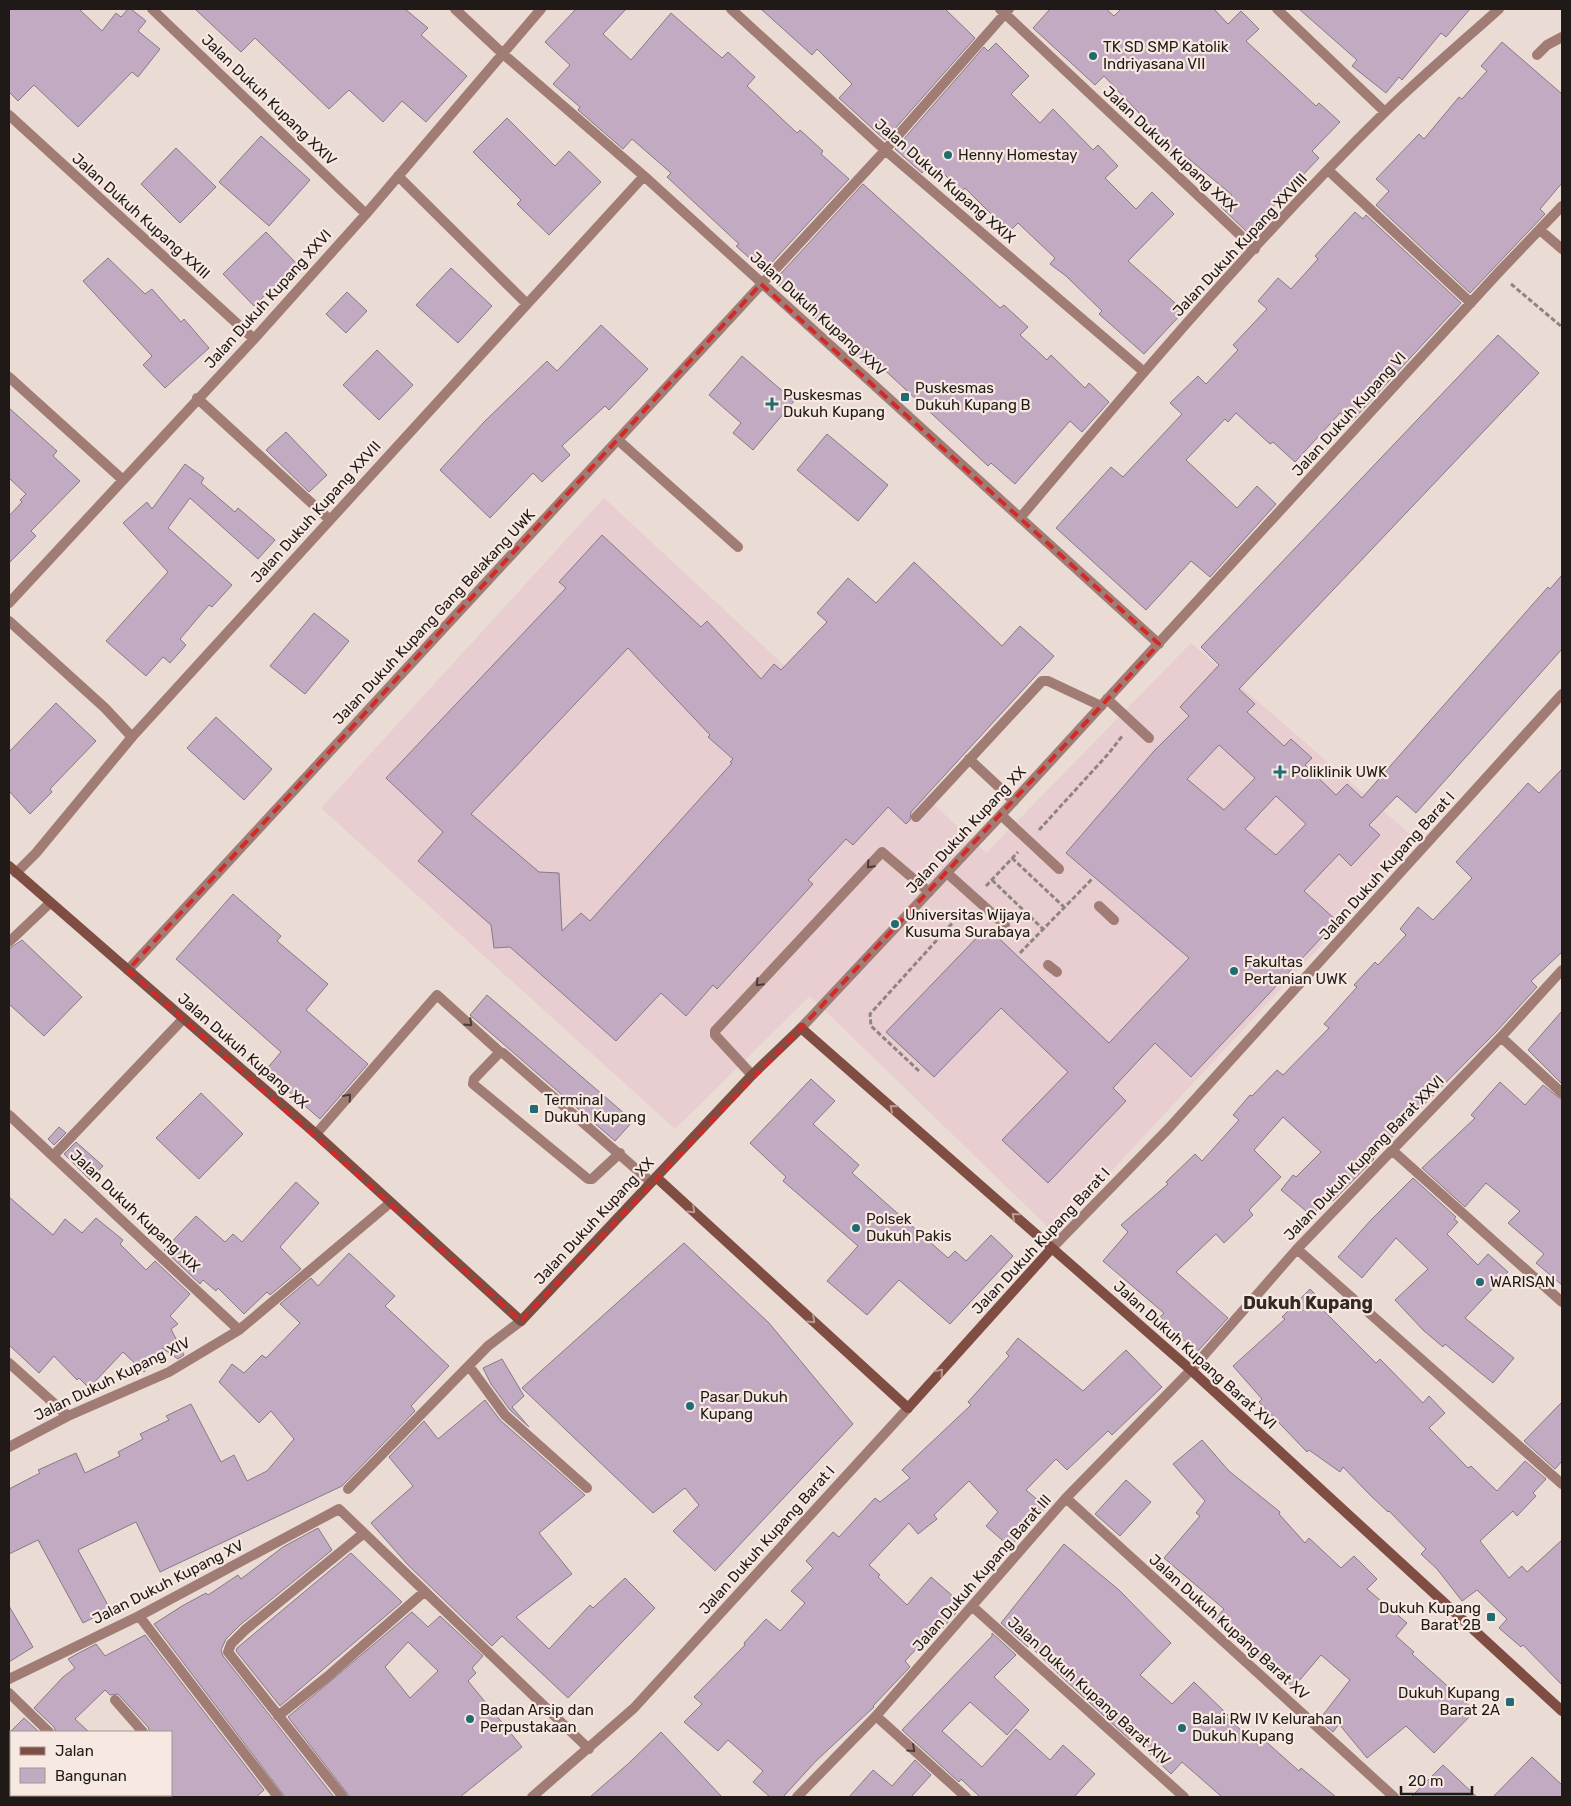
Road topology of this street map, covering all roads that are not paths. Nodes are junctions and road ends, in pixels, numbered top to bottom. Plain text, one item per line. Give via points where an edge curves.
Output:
1 (152, 9) edge
2 (455, 9) edge
3 (541, 9) edge
4 (730, 9) edge
5 (1277, 9) edge
6 (1499, 9) edge
7 (1005, 10) edge
8 (1562, 37) edge
9 (502, 53) junction
10 (1537, 55) dead end
11 (1385, 112) junction
12 (9, 115) edge
13 (885, 150) junction
14 (1329, 171) junction
15 (398, 176) junction
16 (644, 176) junction
17 (1562, 206) edge
18 (366, 214) junction
19 (1540, 230) junction
20 (1255, 249) junction
21 (1562, 250) edge
22 (761, 284) junction
23 (526, 303) junction
24 (1470, 303) junction
25 (254, 339) junction
26 (1143, 372) junction
27 (9, 377) edge
28 (197, 398) junction
29 (618, 440) junction
30 (123, 480) junction
31 (1020, 518) junction
32 (330, 520) junction
33 (738, 547) dead end
34 (9, 603) edge
35 (9, 621) edge
36 (1159, 644) junction
37 (1562, 694) edge
38 (1104, 702) junction
39 (132, 738) junction
40 (1148, 738) dead end
41 (969, 759) junction
42 (1014, 801) junction
43 (1001, 815) junction
44 (916, 817) dead end
45 (12, 869) edge
46 (1059, 869) dead end
47 (947, 872) junction
48 (929, 892) junction
49 (50, 903) junction
50 (1099, 906) dead end
51 (1114, 920) dead end
52 (1005, 925) dead end
53 (9, 942) edge
54 (1048, 964) dead end
55 (128, 970) junction
56 (1562, 970) edge
57 (1057, 972) dead end
58 (183, 1019) junction
59 (801, 1028) junction
60 (1501, 1037) junction
61 (500, 1052) junction
62 (752, 1075) junction
63 (1562, 1093) edge
64 (9, 1115) edge
65 (316, 1134) junction
66 (1393, 1151) junction
67 (620, 1153) junction
68 (54, 1155) junction
69 (654, 1179) junction
70 (390, 1203) junction
71 (1052, 1248) junction
72 (1297, 1249) junction
73 (1562, 1302) edge
74 (521, 1320) junction
75 (239, 1330) junction
76 (9, 1363) edge
77 (469, 1366) junction
78 (1191, 1370) junction
79 (908, 1408) junction
80 (68, 1416) junction
81 (9, 1447) edge
82 (1562, 1484) edge
83 (587, 1488) dead end
84 (348, 1489) dead end
85 (1066, 1498) junction
86 (364, 1533) junction
87 (424, 1592) junction
88 (973, 1607) junction
89 (139, 1616) junction
90 (9, 1679) edge
91 (9, 1693) edge
92 (115, 1700) dead end
93 (1562, 1711) edge
94 (278, 1716) junction
95 (876, 1716) junction
96 (49, 1731) edge
97 (142, 1731) edge
98 (589, 1749) junction
99 (278, 1797) edge
100 (343, 1797) edge
101 (532, 1797) edge
102 (797, 1797) edge
103 (966, 1797) edge
104 (1184, 1797) edge
105 (1394, 1797) edge

1 - 18 street, Jalan Dukuh Kupang XXIV
2 - 9 street, Jalan Dukuh Kupang XXV
3 - 9 street, Jalan Dukuh Kupang XXVI
4 - 13 street, Jalan Dukuh Kupang XXIX
5 - 11 street
6 - 11 street, Jalan Dukuh Kupang XXVIII
7 - 13 street, Jalan Dukuh Kupang Gang Belakang UWK
7 - 20 street, Jalan Dukuh Kupang XXX
8 - 10 street
9 - 15 street, Jalan Dukuh Kupang XXVI
9 - 16 street, Jalan Dukuh Kupang XXV
11 - 14 street, Jalan Dukuh Kupang XXVIII
12 - 25 street, Jalan Dukuh Kupang XXIII
13 - 22 street, Jalan Dukuh Kupang Gang Belakang UWK
13 - 26 street, Jalan Dukuh Kupang XXIX
14 - 20 street, Jalan Dukuh Kupang XXVIII
14 - 24 street
15 - 18 street, Jalan Dukuh Kupang XXVI
15 - 23 street
16 - 22 street, Jalan Dukuh Kupang XXV
16 - 23 street, Jalan Dukuh Kupang XXVII
17 - 19 street, Jalan Dukuh Kupang VI
18 - 25 street, Jalan Dukuh Kupang XXVI
19 - 21 street
19 - 24 street, Jalan Dukuh Kupang VI
20 - 26 street, Jalan Dukuh Kupang XXVIII
22 - 29 street, Jalan Dukuh Kupang Gang Belakang UWK
22 - 31 street, Jalan Dukuh Kupang XXV
23 - 32 street, Jalan Dukuh Kupang XXVII
24 - 36 street, Jalan Dukuh Kupang VI
25 - 28 street, Jalan Dukuh Kupang XXVI
26 - 31 street, Jalan Dukuh Kupang XXVIII
27 - 30 street
28 - 30 street, Jalan Dukuh Kupang XXVI
28 - 32 street
29 - 33 street
29 - 55 street, Jalan Dukuh Kupang Gang Belakang UWK
30 - 34 street, Jalan Dukuh Kupang XXVI
31 - 36 street, Jalan Dukuh Kupang XXV
32 - 39 street, Jalan Dukuh Kupang XXVII
35 - 39 street via 105,708
36 - 38 street, Jalan Dukuh Kupang XX
37 - 71 street, Jalan Dukuh Kupang Barat I via 1169,1128
38 - 40 street
38 - 41 street via 1042,681
38 - 42 street, Jalan Dukuh Kupang XX
39 - 45 street, Jalan Dukuh Kupang XXVII via 36,853
41 - 42 street
41 - 44 street
42 - 43 street, Jalan Dukuh Kupang XX
43 - 46 street
43 - 47 street, Jalan Dukuh Kupang XX
45 - 49 street, Jalan Dukuh Kupang XX
47 - 48 street, Jalan Dukuh Kupang XX
47 - 52 street
48 - 59 street, Jalan Dukuh Kupang XX
48 -> 62 street via 882,852 715,1031 715,1035
49 - 53 street
49 - 55 street, Jalan Dukuh Kupang XX
50 - 51 street
54 - 57 street
55 - 58 street, Jalan Dukuh Kupang XX
56 - 60 street, Jalan Dukuh Kupang Barat XXVI
58 - 65 street, Jalan Dukuh Kupang XX
58 - 68 street
59 - 62 street, Jalan Dukuh Kupang XX
71 -> 59 street, Jalan Dukuh Kupang Barat XVI
60 - 63 street
60 - 66 street, Jalan Dukuh Kupang Barat XXVI
65 -> 61 street via 437,994
61 - 67 street
61 - 67 street via 474,1079 474,1084 588,1179 592,1179
62 - 69 street, Jalan Dukuh Kupang XX
64 - 68 street, Jalan Dukuh Kupang XIX
65 - 70 street, Jalan Dukuh Kupang XX
66 - 72 street, Jalan Dukuh Kupang Barat XXVI
66 - 73 street
67 - 69 street
68 - 75 street, Jalan Dukuh Kupang XIX
69 - 74 street, Jalan Dukuh Kupang XX
69 -> 79 street
70 - 74 street, Jalan Dukuh Kupang XX
70 - 75 street, Jalan Dukuh Kupang XIV
71 - 78 street, Jalan Dukuh Kupang Barat XVI
79 -> 71 street, Jalan Dukuh Kupang Barat I
72 - 78 street, Jalan Dukuh Kupang Barat XXVI
72 - 82 street
74 - 77 street
75 - 80 street, Jalan Dukuh Kupang XIV via 169,1372
76 - 80 street
77 - 83 street via 505,1415
77 - 84 street
78 - 85 street, Jalan Dukuh Kupang Barat III
78 - 93 street, Jalan Dukuh Kupang Barat XVI
79 - 98 street, Jalan Dukuh Kupang Barat I via 634,1708
80 - 81 street, Jalan Dukuh Kupang XIV
85 - 88 street, Jalan Dukuh Kupang Barat III
85 - 105 street, Jalan Dukuh Kupang Barat XV
86 - 87 street
86 - 89 street, Jalan Dukuh Kupang XV via 340,1509
86 - 94 street via 245,1630 229,1648 228,1652
87 - 94 street
87 - 98 street
88 - 95 street, Jalan Dukuh Kupang Barat III
88 - 104 street, Jalan Dukuh Kupang Barat XIV
89 - 90 street, Jalan Dukuh Kupang XV
89 - 99 street
91 - 96 street
92 - 97 street
94 - 100 street
95 - 102 street, Jalan Dukuh Kupang Barat III
95 -> 103 street
98 - 101 street, Jalan Dukuh Kupang Barat I

